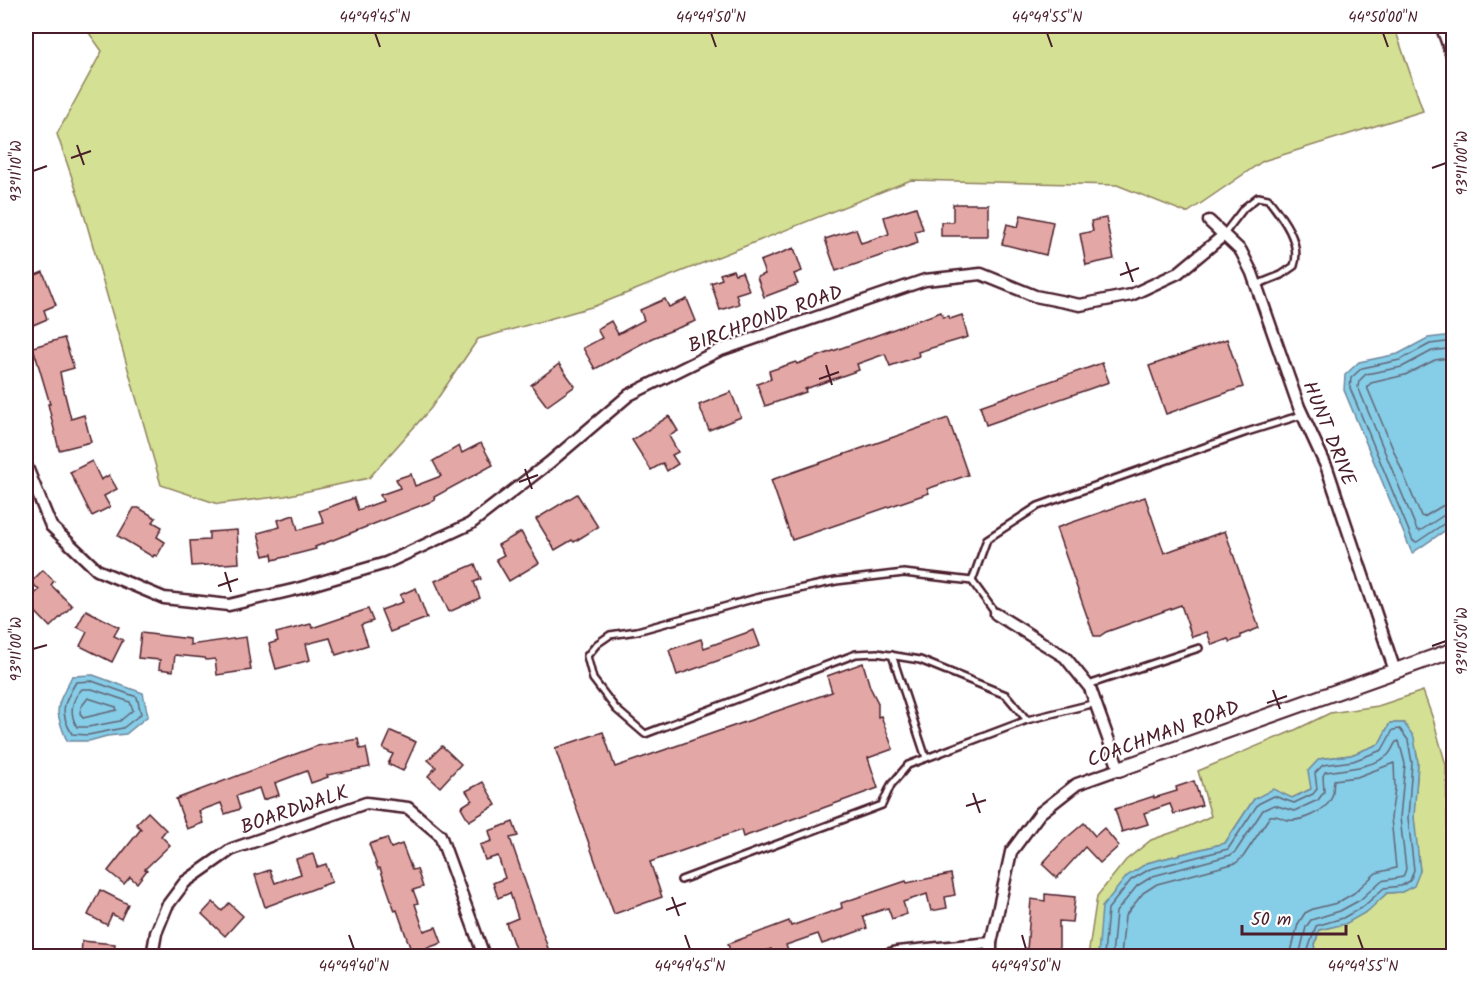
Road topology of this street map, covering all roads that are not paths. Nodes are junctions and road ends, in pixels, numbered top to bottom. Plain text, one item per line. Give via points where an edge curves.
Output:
1 (1444, 26) edge
2 (1454, 54) edge
3 (1209, 221) dead end
4 (1224, 235) junction
5 (1256, 285) junction
6 (1302, 415) junction
7 (26, 465) edge
8 (972, 581) junction
9 (996, 614) joint
10 (1199, 648) dead end
11 (892, 655) junction
12 (1452, 655) edge
13 (1395, 671) junction
14 (1088, 686) junction
15 (1096, 703) junction
16 (1027, 720) junction
17 (926, 758) junction
18 (1119, 769) junction
19 (681, 880) dead end
20 (991, 943) junction
21 (152, 957) edge
22 (484, 957) edge
23 (883, 957) edge
24 (991, 957) edge

1 - 2 main road
3 - 4 street, HUNT DRIVE
4 - 5 street, HUNT DRIVE via 1241,251
4 - 5 lane via 1244,208 1258,197 1268,199 1282,217 1293,239 1294,266
4 - 7 street, BIRCHPOND ROAD via 1178,273 1131,295 1080,304 1035,297 981,274 925,280 718,351 629,395 470,524 386,563 229,605 164,598 97,570 51,526
5 - 6 street, HUNT DRIVE
6 - 8 lane via 1038,506 987,539
6 - 13 street, HUNT DRIVE via 1327,468
8 - 9 lane
8 - 11 lane via 904,573 836,581 610,635 587,656 593,679 616,709 645,734 856,654
9 - 14 street via 1065,657
10 - 14 lane
11 - 16 lane via 920,660 1006,695
11 - 17 lane
12 - 13 street, COACHMAN ROAD
13 - 18 street, COACHMAN ROAD
14 - 15 street
15 - 16 lane
15 - 18 street
16 - 17 lane
17 - 19 lane via 908,765 891,786 882,806
18 - 20 street, COACHMAN ROAD via 1077,784 1034,820 1011,852
20 - 23 street via 897,952
20 - 24 street, COACHMAN ROAD
21 - 22 street, BOARDWALK via 167,906 185,882 232,849 366,803 408,808 440,835

